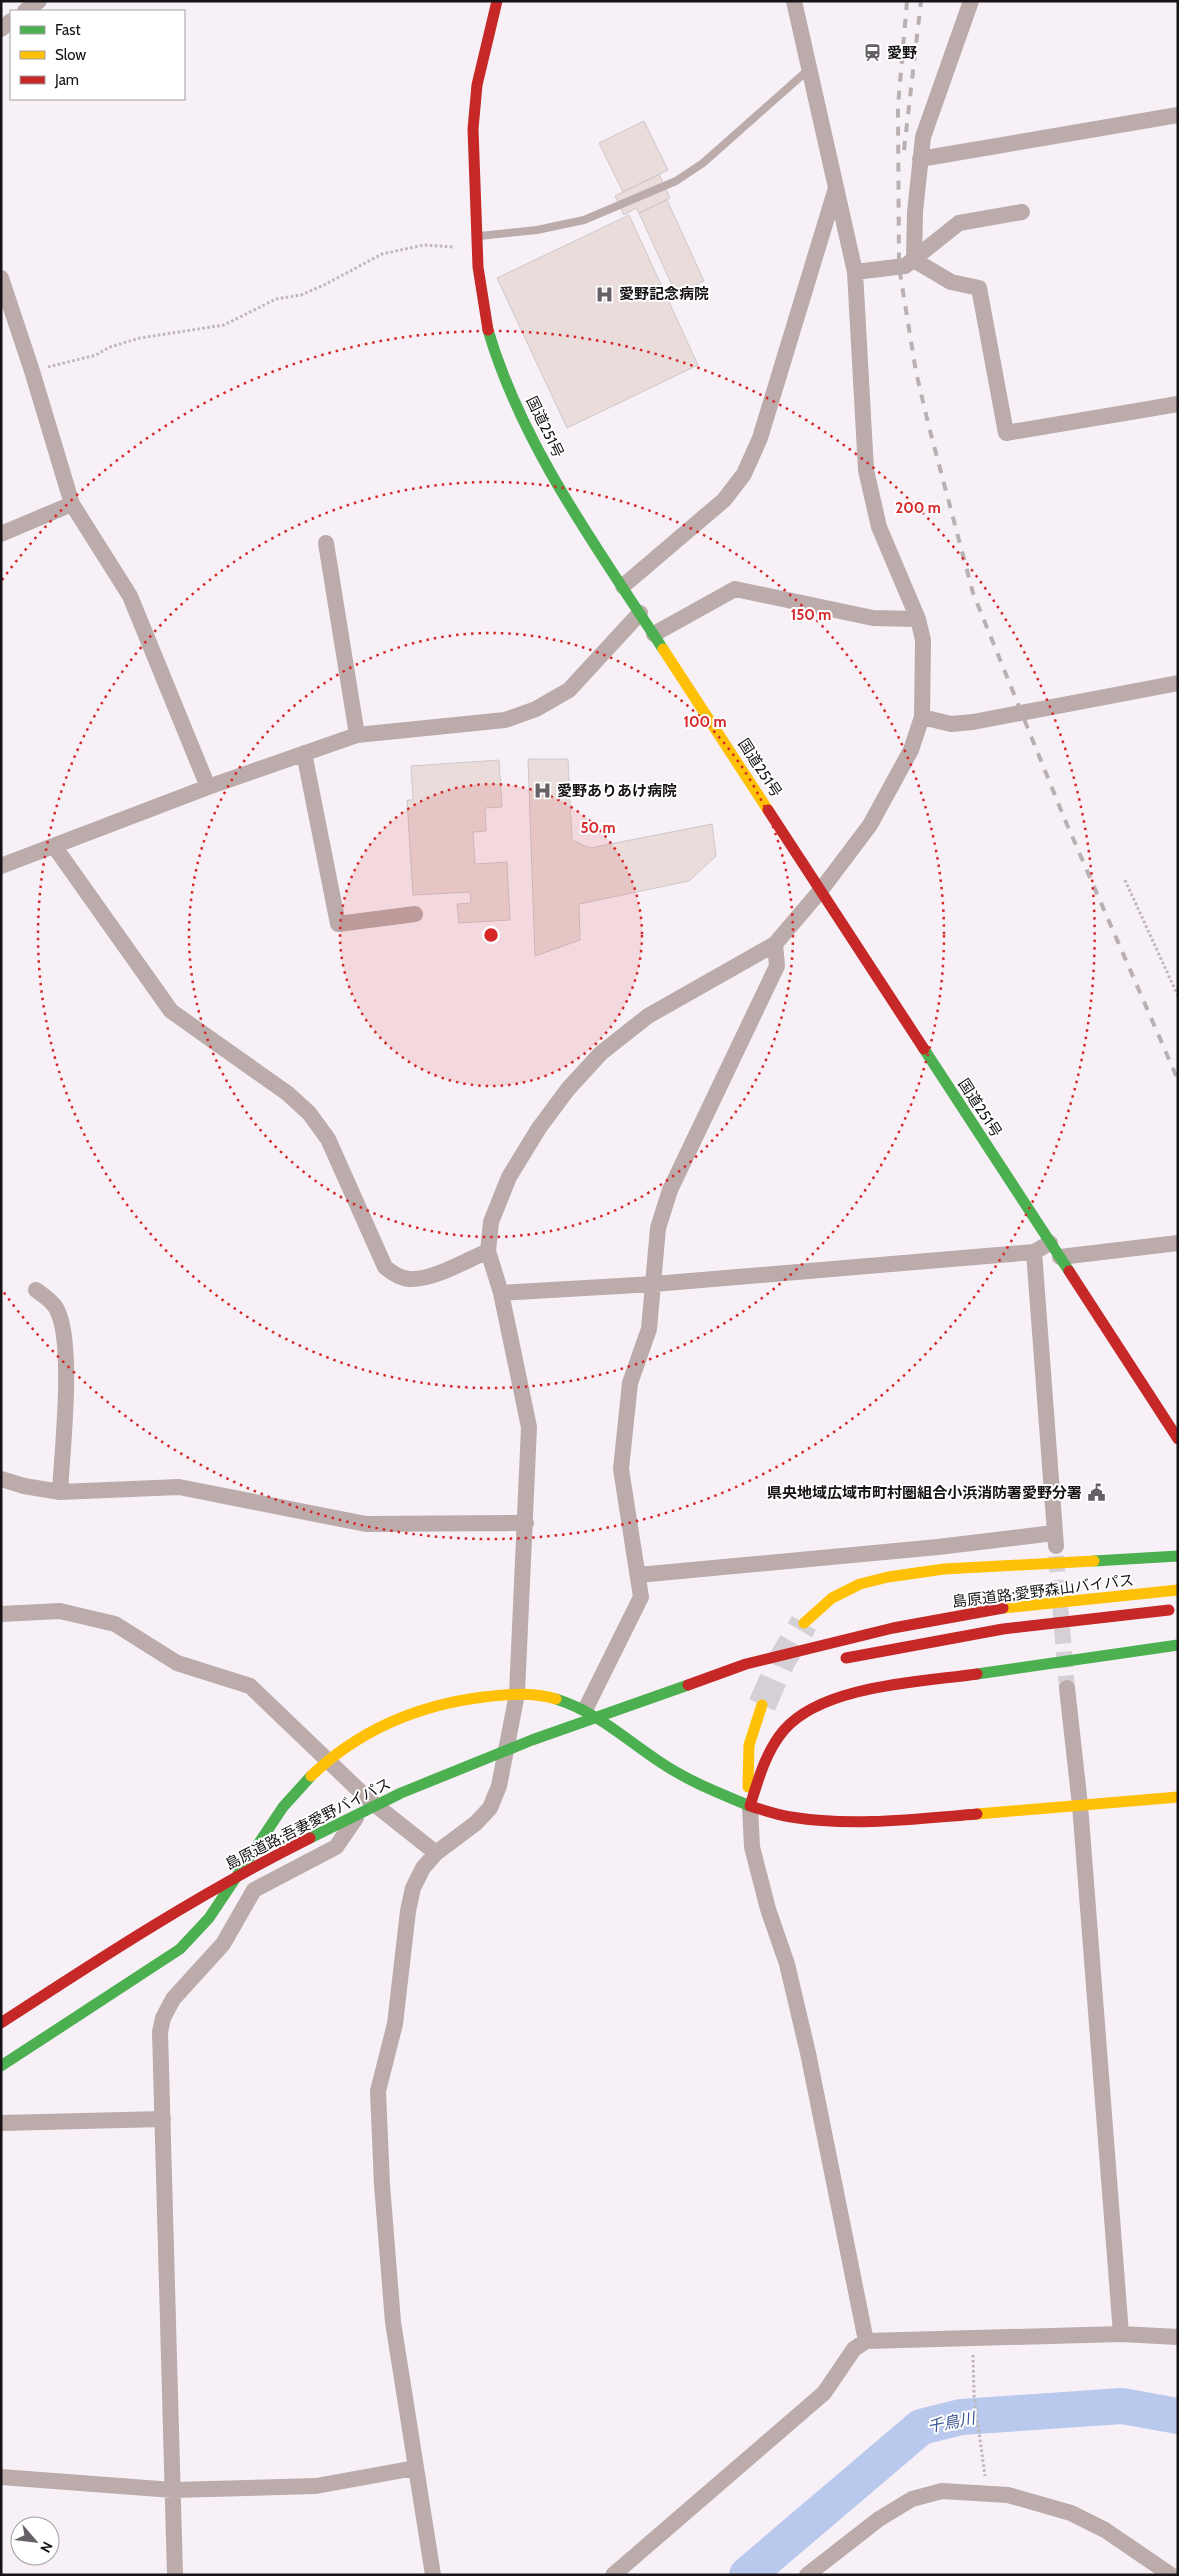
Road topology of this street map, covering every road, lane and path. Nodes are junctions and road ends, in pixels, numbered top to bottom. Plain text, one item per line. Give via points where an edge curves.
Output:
1 (39, 1) edge
2 (497, 1) edge
3 (794, 1) edge
4 (971, 1) edge
5 (26, 10) edge
6 (808, 70) junction
7 (1178, 115) edge
8 (920, 159) junction
9 (836, 186) junction
10 (1022, 212) dead end
11 (477, 236) junction
12 (477, 249) junction
13 (914, 260) junction
14 (855, 272) junction
15 (1, 278) edge
16 (32, 371) junction
17 (1178, 404) edge
18 (72, 504) junction
19 (1, 534) edge
20 (326, 544) dead end
21 (623, 586) junction
22 (640, 613) junction
23 (918, 619) junction
24 (654, 634) junction
25 (1178, 683) edge
26 (922, 717) junction
27 (357, 735) junction
28 (304, 753) junction
29 (208, 787) junction
30 (54, 846) junction
31 (1, 866) edge
32 (1125, 880) dead end
33 (821, 890) junction
34 (415, 914) dead end
35 (775, 944) junction
36 (1178, 996) edge
37 (1050, 1243) junction
38 (1178, 1243) edge
39 (488, 1251) junction
40 (1034, 1252) junction
41 (1060, 1257) junction
42 (654, 1284) junction
43 (36, 1290) dead end
44 (501, 1293) junction
45 (1178, 1439) edge
46 (1, 1478) edge
47 (60, 1492) junction
48 (526, 1523) junction
49 (1178, 1556) edge
50 (638, 1575) junction
51 (1178, 1590) edge
52 (1178, 1609) edge
53 (1, 1614) edge
54 (804, 1623) tunnel mouth
55 (825, 1644) joint
56 (1178, 1645) edge
57 (830, 1662) dead end
58 (724, 1685) dead end
59 (1067, 1688) tunnel mouth
60 (517, 1694) junction
61 (651, 1698) junction
62 (762, 1705) tunnel mouth
63 (586, 1708) junction
64 (327, 1760) junction
65 (1178, 1797) edge
66 (368, 1799) junction
67 (1080, 1805) junction
68 (750, 1806) junction
69 (436, 1853) junction
70 (1, 2022) edge
71 (1, 2066) edge
72 (163, 2120) junction
73 (1, 2123) edge
74 (1121, 2334) junction
75 (1178, 2337) edge
76 (972, 2338) junction
77 (866, 2341) junction
78 (415, 2468) junction
79 (1, 2477) edge
80 (173, 2490) junction
81 (987, 2494) junction
82 (175, 2575) edge
83 (433, 2575) edge
84 (613, 2575) edge
85 (807, 2575) edge
86 (1171, 2575) edge

1 - 5 street
2 - 11 main road, 国道251号 via 476,97 473,150
3 - 6 street
4 - 8 street via 923,137
6 - 9 street
6 - 11 lane via 703,163 676,181 584,220 537,230
7 - 8 street
8 - 13 street
9 - 14 street
9 - 21 street via 760,438 744,474 724,500
10 - 13 street via 959,223
11 - 12 main road, 国道251号
12 - 16 path via 424,245 382,254 301,295 276,299 224,325 140,338 96,355
12 - 21 main road, 国道251号 via 489,333 524,422 550,471
13 - 14 street via 905,266
13 - 17 street via 951,282 979,288 1006,433
14 - 23 street via 866,470 878,527
15 - 16 street
16 - 18 street
18 - 19 street
18 - 29 street via 130,596
20 - 27 street
21 - 22 main road, 国道251号
22 - 24 main road, 国道251号
22 - 27 street via 569,690 536,709 504,720
23 - 24 street via 873,618 734,589
23 - 26 street via 923,640
24 - 33 main road, 国道251号
25 - 26 street via 973,722 951,724
26 - 33 street via 911,750 887,796 870,825
27 - 28 street
28 - 29 street
28 - 34 street via 338,924
29 - 30 street
30 - 31 street
30 - 39 street via 171,1011 287,1093 309,1113 328,1139 385,1267 408,1279 424,1278
32 - 36 path
33 - 35 street
33 - 37 main road, 国道251号
35 - 39 street via 648,1016 601,1053 568,1088 509,1177 491,1222
35 - 42 street via 777,966 670,1190 658,1228
37 - 40 street
37 - 41 main road, 国道251号
38 - 41 street
39 - 44 street
40 - 42 street
40 - 50 street via 1055,1539
41 - 45 main road, 国道251号
42 - 44 street
42 - 50 street via 649,1329 630,1383 621,1469
43 - 47 street via 56,1307 66,1356
44 - 48 street via 528,1427
46 - 47 street
47 - 48 street via 179,1487 366,1524
48 - 60 street
49 - 54 main road via 944,1569 888,1577 860,1584 832,1598
50 - 63 street via 641,1597
51 - 55 main road, 島原道路;愛野森山バイパス via 998,1609
52 - 57 main road via 1003,1629 895,1647
53 - 64 street via 60,1611 115,1624 177,1663 250,1686
55 - 61 main road, 島原道路;吾妻愛野バイパス via 746,1664
56 - 68 main road via 856,1692 823,1702 796,1717 778,1736 766,1757
58 - 61 main road, 島原道路;吾妻愛野バイパス
59 - 67 street
60 - 63 main road via 550,1697
60 - 64 main road via 465,1698 418,1709 372,1729
60 - 69 street via 499,1786 490,1808 476,1823
61 - 70 main road, 島原道路;吾妻愛野バイパス via 532,1740 401,1793 270,1858 144,1930
62 - 68 main road via 750,1735 747,1759
63 - 68 main road via 674,1771
64 - 66 street
64 - 71 main road via 284,1805 215,1909 180,1949
65 - 67 main road
66 - 69 street
66 - 72 street via 336,1847 254,1890 223,1944 173,1999 160,2032
67 - 68 main road via 902,1820 840,1821 790,1818
67 - 74 street
68 - 77 street via 752,1847 787,1964 808,2053
69 - 78 street via 423,1868 413,1888 395,2024 378,2091 393,2322
72 - 73 street
72 - 80 street
74 - 75 street
74 - 76 street
76 - 77 street
76 - 81 path via 974,2394
77 - 84 street via 854,2349 824,2393
78 - 80 street via 316,2486
78 - 83 street
79 - 80 street
80 - 82 street
81 - 85 street via 942,2492 912,2499 879,2519
81 - 86 street via 1008,2495 1071,2513 1105,2530

